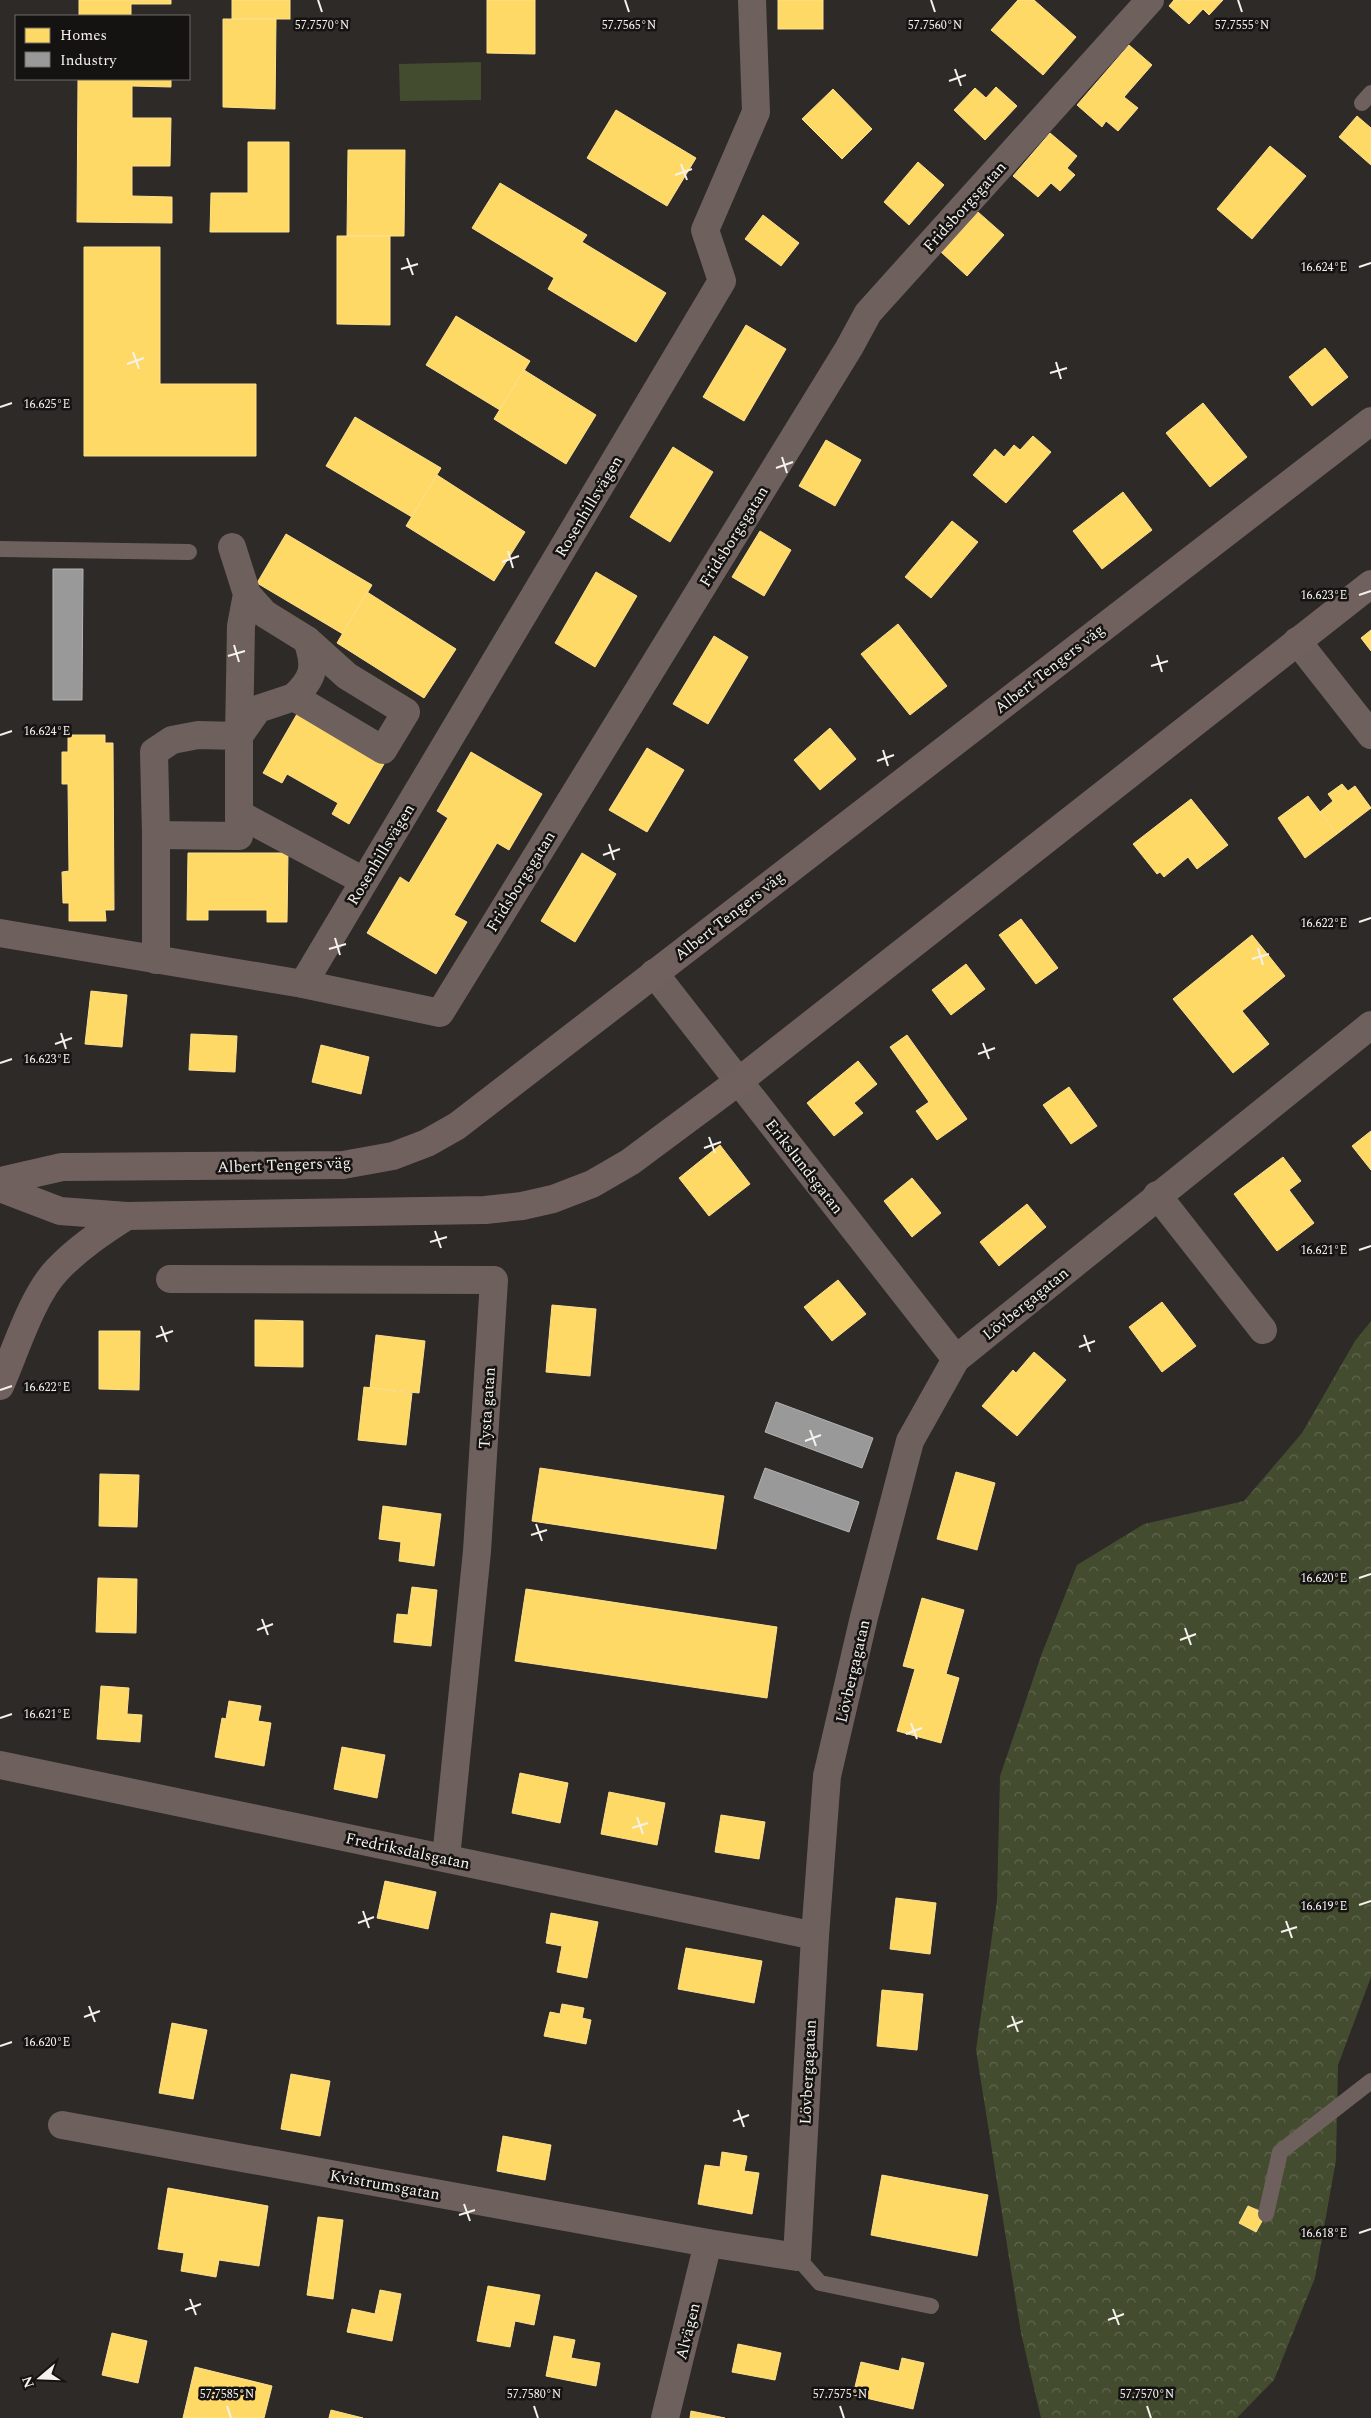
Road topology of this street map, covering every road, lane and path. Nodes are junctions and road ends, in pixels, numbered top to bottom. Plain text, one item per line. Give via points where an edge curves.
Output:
1 (752, 0) edge
2 (1150, 0) edge
3 (1371, 421) edge
4 (232, 547) dead end
5 (0, 549) edge
6 (189, 552) dead end
7 (1371, 584) edge
8 (247, 594) junction
9 (307, 640) junction
10 (1297, 641) junction
11 (294, 697) junction
12 (1371, 735) edge
13 (239, 736) junction
14 (239, 814) junction
15 (156, 836) junction
16 (364, 881) junction
17 (0, 933) edge
18 (156, 960) junction
19 (654, 973) junction
20 (303, 984) junction
21 (1371, 1026) edge
22 (739, 1081) junction
23 (0, 1181) edge
24 (0, 1188) edge
25 (1157, 1195) junction
26 (127, 1216) junction
27 (170, 1279) dead end
28 (1263, 1330) dead end
29 (956, 1359) junction
30 (0, 1386) edge
31 (0, 1766) edge
32 (446, 1858) junction
33 (815, 1936) junction
34 (1371, 2081) edge
35 (62, 2125) dead end
36 (1266, 2214) dead end
37 (708, 2243) junction
38 (797, 2257) junction
39 (931, 2306) dead end
40 (666, 2418) edge

1 - 16 street, Rosenhillsvägen via 756,112 705,230 722,281
2 - 20 street, Fridsborgsgatan via 868,313 440,1012
3 - 19 main road, Albert Tengers väg
4 - 8 street
5 - 6 lane
7 - 10 main road
8 - 9 street via 265,614
8 - 13 street via 241,626
9 - 11 street via 314,659 310,676
9 - 11 street via 347,676 406,712 382,750
10 - 12 street
10 - 22 main road
11 - 13 street via 258,709
13 - 14 street
13 - 15 street via 198,735 172,740 154,752
14 - 15 street via 239,836
14 - 16 street
15 - 18 street
16 - 20 street, Rosenhillsvägen
17 - 18 street
18 - 20 street
19 - 22 street, Erikslundsgatan
19 - 23 main road, Albert Tengers väg via 457,1126 427,1143 393,1156 343,1165 62,1167
21 - 25 street, Lövbergagatan
22 - 26 main road via 630,1162 592,1184 522,1206 485,1210
22 - 29 street, Erikslundsgatan
24 - 26 main road via 60,1211
25 - 28 street
25 - 29 street, Lövbergagatan
26 - 30 main road via 86,1243 56,1270 39,1295
27 - 32 street, Tysta gatan via 494,1280 477,1551
29 - 33 street, Lövbergagatan via 910,1442 864,1617 827,1776
31 - 32 street, Fredriksdalsgatan
32 - 33 street, Fredriksdalsgatan
33 - 38 street, Lövbergagatan
34 - 36 lane via 1280,2152
35 - 37 street, Kvistrumsgatan
37 - 38 street, Kvistrumsgatan
37 - 40 street, Alvägen
38 - 39 lane via 820,2283

